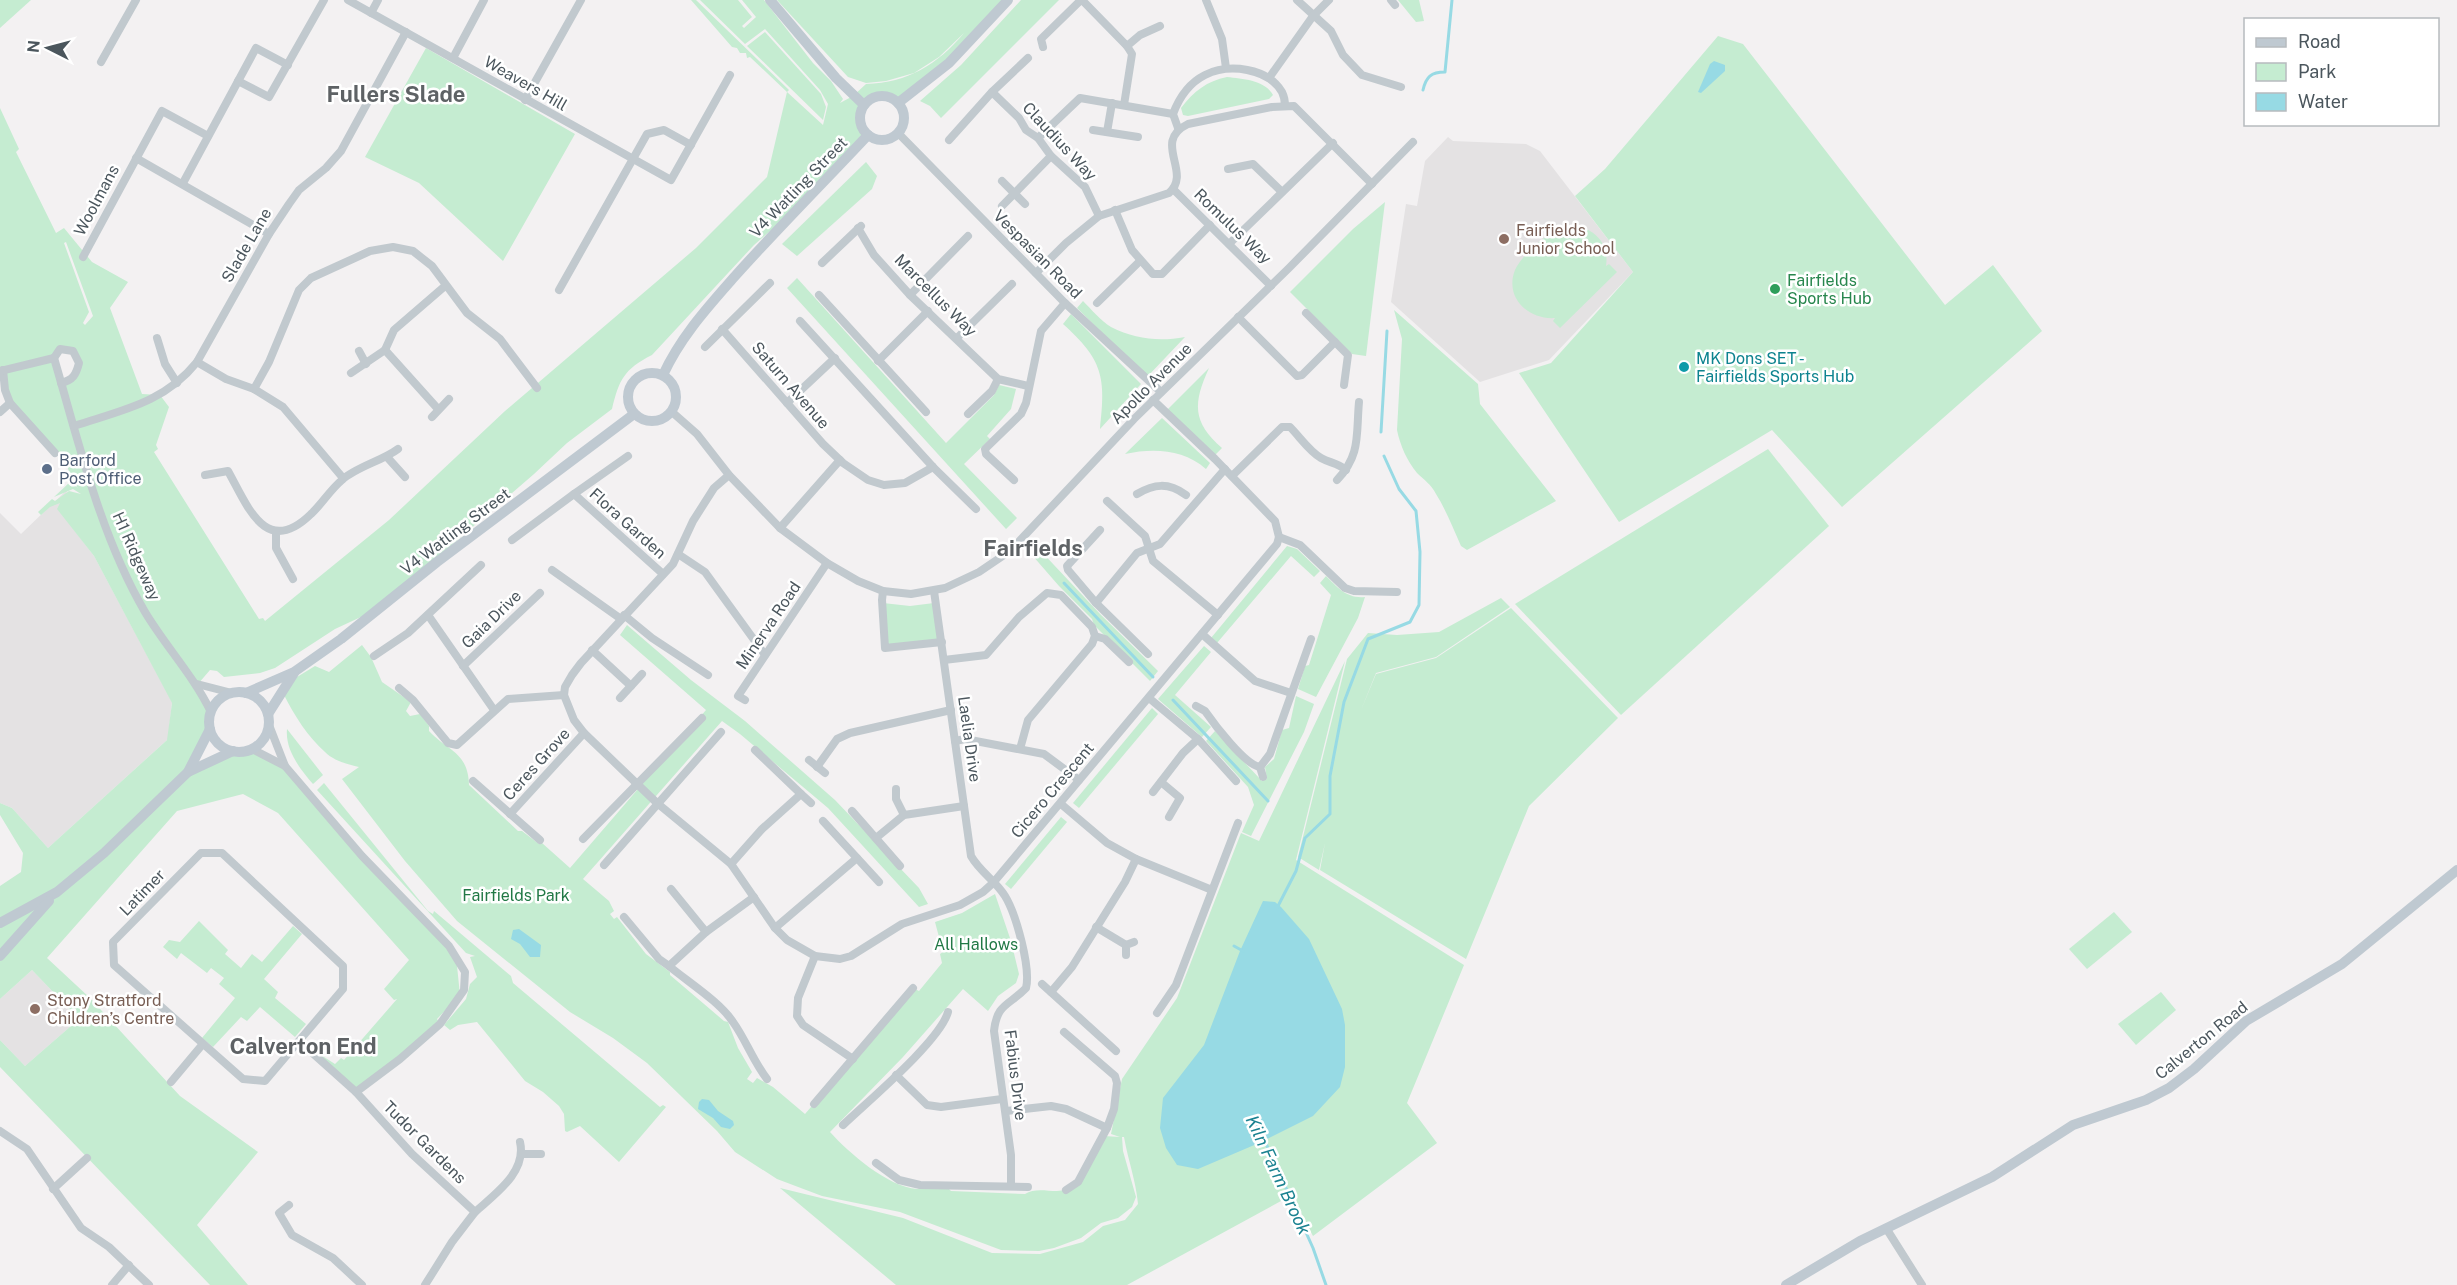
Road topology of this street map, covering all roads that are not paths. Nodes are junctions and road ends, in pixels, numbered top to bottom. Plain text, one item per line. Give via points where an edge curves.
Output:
1 (136, 0) edge
2 (324, 0) edge
3 (348, 0) edge
4 (378, 0) edge
5 (484, 0) edge
6 (581, 0) edge
7 (770, 0) edge
8 (1008, 0) edge
9 (1081, 0) edge
10 (1206, 0) edge
11 (1297, 0) edge
12 (1329, 0) edge
13 (370, 13) junction
14 (1313, 16) junction
15 (1160, 26) dead end
16 (406, 32) junction
17 (1127, 46) junction
18 (1043, 47) dead end
19 (453, 58) junction
20 (1028, 58) dead end
21 (101, 62) dead end
22 (288, 65) junction
23 (1226, 68) junction
24 (730, 75) dead end
25 (1269, 78) junction
26 (238, 81) junction
27 (1401, 87) dead end
28 (992, 92) junction
29 (525, 100) junction
30 (898, 103) junction
31 (1112, 103) junction
32 (864, 105) junction
33 (1124, 105) junction
34 (1285, 106) junction
35 (1173, 114) junction
36 (1178, 128) junction
37 (1093, 130) dead end
38 (1107, 132) junction
39 (898, 133) junction
40 (868, 135) junction
41 (208, 136) junction
42 (1138, 137) dead end
43 (1038, 138) junction
44 (949, 140) dead end
45 (1413, 142) dead end
46 (1333, 143) junction
47 (691, 145) junction
48 (1052, 156) junction
49 (136, 158) junction
50 (632, 160) junction
51 (1228, 169) dead end
52 (1002, 180) dead end
53 (183, 183) junction
54 (1372, 183) junction
55 (1173, 189) junction
56 (1282, 192) junction
57 (1015, 193) junction
58 (1025, 204) dead end
59 (1002, 206) dead end
60 (1115, 210) junction
61 (1099, 216) junction
62 (1210, 225) junction
63 (269, 234) junction
64 (968, 236) dead end
65 (1229, 244) junction
66 (82, 257) dead end
67 (1140, 261) junction
68 (822, 263) dead end
69 (1036, 273) junction
70 (770, 283) dead end
71 (1012, 284) dead end
72 (445, 286) junction
73 (1271, 286) junction
74 (559, 290) dead end
75 (819, 295) dead end
76 (910, 295) junction
77 (1065, 303) junction
78 (1097, 303) dead end
79 (928, 311) junction
80 (1306, 313) dead end
81 (1238, 317) junction
82 (800, 321) dead end
83 (722, 329) junction
84 (157, 338) dead end
85 (957, 338) junction
86 (1335, 342) junction
87 (705, 347) dead end
88 (385, 350) junction
89 (359, 351) dead end
90 (54, 358) junction
91 (835, 358) junction
92 (878, 360) junction
93 (197, 362) junction
94 (366, 364) junction
95 (2, 371) edge
96 (351, 373) dead end
97 (663, 375) junction
98 (998, 379) junction
99 (61, 383) junction
100 (177, 383) junction
101 (1028, 386) junction
102 (1344, 386) dead end
103 (537, 388) dead end
104 (254, 389) junction
105 (1161, 392) junction
106 (449, 399) dead end
107 (1153, 400) junction
108 (1359, 402) dead end
109 (10, 403) junction
110 (787, 403) junction
111 (438, 409) junction
112 (0, 412) edge
113 (672, 412) junction
114 (926, 412) dead end
115 (634, 414) junction
116 (968, 414) dead end
117 (432, 417) dead end
118 (74, 426) junction
119 (398, 449) dead end
120 (56, 453) dead end
121 (628, 456) dead end
122 (387, 457) junction
123 (840, 460) junction
124 (933, 466) junction
125 (1346, 470) junction
126 (1229, 472) junction
127 (205, 475) dead end
128 (729, 475) junction
129 (405, 477) dead end
130 (343, 478) junction
131 (1014, 480) dead end
132 (1337, 480) dead end
133 (574, 494) junction
134 (1137, 494) dead end
135 (1191, 499) junction
136 (1107, 501) dead end
137 (976, 509) dead end
138 (780, 528) junction
139 (1100, 530) dead end
140 (276, 532) junction
141 (1279, 537) junction
142 (512, 540) dead end
143 (1149, 549) junction
144 (678, 554) junction
145 (827, 563) junction
146 (481, 565) dead end
147 (552, 570) dead end
148 (663, 574) junction
149 (293, 579) dead end
150 (883, 591) junction
151 (934, 591) junction
152 (1397, 592) dead end
153 (540, 593) dead end
154 (1096, 603) junction
155 (428, 615) junction
156 (1218, 615) junction
157 (623, 617) junction
158 (1202, 634) junction
159 (1095, 636) junction
160 (1311, 639) dead end
161 (942, 642) junction
162 (592, 650) junction
163 (1148, 654) dead end
164 (765, 655) junction
165 (374, 657) dead end
166 (944, 660) junction
167 (1129, 662) dead end
168 (463, 666) junction
169 (294, 672) junction
170 (642, 674) dead end
171 (708, 675) dead end
172 (197, 684) junction
173 (631, 686) junction
174 (399, 688) dead end
175 (232, 693) junction
176 (246, 693) junction
177 (1291, 693) junction
178 (564, 695) junction
179 (620, 698) dead end
180 (1149, 698) junction
181 (745, 700) dead end
182 (1196, 706) dead end
183 (494, 710) junction
184 (951, 710) junction
185 (211, 712) junction
186 (268, 714) junction
187 (702, 717) dead end
188 (269, 725) junction
189 (210, 729) junction
190 (721, 732) dead end
191 (584, 733) junction
192 (1198, 738) junction
193 (955, 741) junction
194 (252, 749) junction
195 (1020, 749) junction
196 (755, 750) dead end
197 (233, 751) junction
198 (809, 760) dead end
199 (285, 766) junction
200 (817, 767) junction
201 (1260, 767) junction
202 (188, 772) junction
203 (825, 773) dead end
204 (1263, 777) dead end
205 (1079, 780) junction
206 (473, 781) dead end
207 (1236, 781) dead end
208 (1161, 782) junction
209 (638, 783) junction
210 (896, 789) dead end
211 (1153, 792) dead end
212 (801, 794) junction
213 (657, 803) junction
214 (811, 804) dead end
215 (1061, 804) junction
216 (964, 806) junction
217 (852, 811) dead end
218 (510, 814) junction
219 (904, 816) junction
220 (1169, 817) dead end
221 (823, 820) dead end
222 (1238, 823) dead end
223 (876, 838) junction
224 (583, 839) dead end
225 (540, 840) dead end
226 (857, 858) junction
227 (1136, 860) junction
228 (731, 864) junction
229 (604, 865) dead end
230 (900, 866) dead end
231 (2457, 870) edge
232 (879, 882) dead end
233 (993, 883) junction
234 (671, 889) dead end
235 (1212, 890) junction
236 (57, 892) junction
237 (754, 897) junction
238 (624, 917) dead end
239 (0, 923) edge
240 (1096, 927) junction
241 (775, 928) junction
242 (706, 932) junction
243 (1126, 955) dead end
244 (0, 956) edge
245 (815, 956) junction
246 (669, 966) junction
247 (1042, 984) dead end
248 (913, 988) dead end
249 (1051, 992) junction
250 (948, 1012) dead end
251 (1157, 1013) dead end
252 (1064, 1032) dead end
253 (299, 1041) junction
254 (202, 1045) junction
255 (1116, 1051) dead end
256 (853, 1059) junction
257 (896, 1075) junction
258 (767, 1079) dead end
259 (171, 1082) dead end
260 (356, 1092) junction
261 (1002, 1100) junction
262 (814, 1104) dead end
263 (1006, 1111) junction
264 (843, 1125) dead end
265 (1107, 1128) junction
266 (0, 1131) edge
267 (520, 1142) dead end
268 (523, 1154) junction
269 (541, 1154) dead end
270 (87, 1158) dead end
271 (876, 1163) dead end
272 (1011, 1185) junction
273 (1028, 1187) dead end
274 (53, 1189) junction
275 (1066, 1190) dead end
276 (289, 1205) dead end
277 (475, 1212) junction
278 (1886, 1228) junction
279 (129, 1266) junction
280 (112, 1285) edge
281 (149, 1285) edge
282 (362, 1285) edge
283 (425, 1285) edge
284 (1786, 1285) edge
285 (1922, 1285) edge

1 - 21 street
2 - 22 street
3 - 13 street, Weavers Hill
4 - 13 street
5 - 19 street
6 - 29 street
7 - 32 street
8 - 30 street via 949,63
9 - 17 street
9 - 18 street via 1041,39
10 - 23 street via 1222,39
11 - 14 street
12 - 14 street
13 - 16 street, Weavers Hill
14 - 25 street
14 - 27 street via 1331,31 1343,55 1362,75
15 - 17 street
16 - 19 street, Weavers Hill
16 - 63 street, Slade Lane via 341,151 300,190
17 - 33 street via 1132,54
19 - 29 street, Weavers Hill
20 - 28 street
22 - 26 street via 269,98
22 - 26 street via 256,48
23 - 25 street via 1250,70
23 - 35 street via 1191,84
24 - 47 street, Weavers Hill
25 - 34 street via 1283,93
26 - 41 street
28 - 43 street, Claudius Way
28 - 44 street
29 - 50 street, Weavers Hill
30 - 32 street via 882,95
30 - 39 street via 904,115
31 - 33 street
31 - 38 street
31 - 43 street via 1080,98
32 - 40 street via 860,121
33 - 35 street
34 - 36 street
34 - 46 street via 1302,112
35 - 36 street
36 - 55 street via 1171,144 1177,176
37 - 38 street
38 - 42 street
39 - 40 street via 887,140
39 - 69 street, Vespasian Road
40 - 97 street, V4 Watling Street via 700,315
41 - 49 street, Woolmans via 162,111
41 - 53 street
43 - 48 street, Claudius Way
45 - 54 street, Apollo Avenue
46 - 54 street
46 - 56 street
47 - 50 street via 664,130 647,134
47 - 50 street, Weavers Hill via 671,180
48 - 57 street
48 - 61 street, Claudius Way via 1085,188
49 - 53 street, Woolmans
49 - 66 street, Woolmans
50 - 74 street
51 - 56 street via 1253,164
52 - 57 street
53 - 63 street, Woolmans
54 - 73 street, Apollo Avenue
55 - 60 street
55 - 62 street, Romulus Way
56 - 65 street
57 - 58 street
57 - 59 street
60 - 61 street
60 - 67 street
61 - 69 street
62 - 65 street, Romulus Way
62 - 67 street via 1162,274 1153,274
63 - 93 street, Slade Lane
64 - 76 street
65 - 73 street, Romulus Way
67 - 78 street
68 - 76 street, Marcellus Way via 860,227 874,255
69 - 77 street, Vespasian Road
70 - 83 street
71 - 85 street
72 - 88 street via 394,330
72 - 103 street via 467,313 500,339
72 - 104 street via 432,266 413,251 393,247 370,251 311,278 299,290
73 - 81 street, Apollo Avenue
75 - 92 street
76 - 79 street, Marcellus Way
77 - 101 street via 1041,331
77 - 105 street, Vespasian Road
79 - 85 street, Marcellus Way
79 - 92 street
80 - 86 street
81 - 86 street via 1297,376
81 - 105 street, Apollo Avenue
82 - 91 street
83 - 87 street
83 - 110 street, Saturn Avenue
84 - 100 street via 165,364
85 - 98 street, Marcellus Way
86 - 102 street via 1347,356
88 - 94 street
88 - 111 street
89 - 94 street
90 - 95 street
90 - 99 street, H1 Ridgeway
90 - 99 street via 60,349 73,351 79,363 76,374
91 - 110 street
91 - 124 street
92 - 114 street
93 - 100 street, Slade Lane
93 - 104 street
94 - 96 street
95 - 109 street
97 - 113 street via 677,395
97 - 115 street via 647,373 633,382 628,398
98 - 101 street
98 - 116 street via 992,391
99 - 118 street, H1 Ridgeway
100 - 118 street, Slade Lane via 151,401
101 - 131 street via 1021,414 985,449
104 - 130 street via 284,407
105 - 107 street, Apollo Avenue
106 - 111 street
107 - 126 street
107 - 151 street, Apollo Avenue via 1010,550 979,572
108 - 125 street via 1355,455
109 - 112 street
109 - 120 street
110 - 123 street, Saturn Avenue
111 - 117 street
113 - 115 street via 649,421
113 - 128 street, Apollo Avenue via 697,434
115 - 169 street, V4 Watling Street
118 - 172 street, H1 Ridgeway via 117,555 145,612
119 - 122 street
121 - 133 street, Flora Garden
122 - 129 street
122 - 130 street
123 - 124 street, Saturn Avenue via 868,480 884,485 905,483
123 - 138 street
124 - 137 street
125 - 126 street via 1317,455 1290,427 1282,427
125 - 132 street
126 - 135 street
126 - 141 street via 1275,521
127 - 140 street via 233,469 262,526
128 - 138 street, Apollo Avenue
128 - 144 street via 714,488
130 - 140 street via 310,515 291,530
133 - 142 street, Flora Garden
133 - 148 street, Flora Garden
134 - 135 street via 1158,485 1172,487
135 - 143 street via 1160,544
136 - 143 street via 1144,536
138 - 145 street, Apollo Avenue
139 - 154 street via 1067,566
140 - 149 street via 276,548
141 - 152 street via 1300,545 1345,588
141 - 156 street, Cicero Crescent
143 - 154 street via 1137,554
143 - 156 street via 1153,561
144 - 148 street
144 - 164 street via 705,572
145 - 150 street, Apollo Avenue
145 - 164 street, Minerva Road
146 - 155 street
147 - 157 street
148 - 157 street
150 - 151 street, Apollo Avenue
150 - 161 street via 885,648
151 - 161 street, Laelia Drive
153 - 168 street, Gaia Drive
154 - 163 street
155 - 165 street
155 - 168 street, Gaia Drive
156 - 158 street, Cicero Crescent
157 - 162 street
157 - 171 street
158 - 177 street via 1255,681
158 - 180 street, Cicero Crescent
159 - 166 street via 1092,627 1061,595 1047,593 1018,617 986,655
159 - 167 street via 1105,639
159 - 195 street via 1028,720
160 - 177 street
161 - 166 street, Laelia Drive
162 - 173 street
162 - 178 street via 572,675
164 - 181 street, Minerva Road via 738,696
166 - 184 street, Laelia Drive
168 - 183 street, Gaia Drive
169 - 176 street, V4 Watling Street
169 - 186 street, V4 Watling Street
170 - 173 street
172 - 175 street
172 - 185 street, H1 Ridgeway
173 - 179 street
174 - 183 street via 448,743 457,745
175 - 176 street
175 - 185 street via 218,701
176 - 186 street via 260,700
177 - 201 street via 1270,754
178 - 183 street via 508,699
178 - 191 street, Cicero Crescent
180 - 192 street
180 - 205 street, Cicero Crescent
182 - 201 street via 1245,758
184 - 193 street, Laelia Drive
184 - 200 street via 850,733 837,739
185 - 189 street
186 - 188 street
187 - 209 street
188 - 194 street via 261,742
188 - 199 street
189 - 197 street via 218,743
189 - 202 street
190 - 213 street
191 - 209 street, Cicero Crescent
191 - 218 street, Ceres Grove
192 - 207 street
192 - 208 street
193 - 195 street via 965,739
193 - 216 street, Laelia Drive
194 - 197 street
194 - 199 street
195 - 205 street via 1044,754
196 - 212 street
197 - 202 street
198 - 200 street
199 - 260 street via 456,956 466,978 460,995 440,1024
200 - 203 street
201 - 204 street
202 - 236 street
205 - 215 street, Cicero Crescent
206 - 218 street, Ceres Grove
208 - 211 street
208 - 220 street via 1180,798
209 - 213 street, Cicero Crescent
209 - 224 street
210 - 219 street
212 - 214 street
212 - 228 street
213 - 228 street, Cicero Crescent
213 - 229 street
215 - 227 street via 1107,843
215 - 233 street, Cicero Crescent
216 - 219 street
216 - 233 street, Laelia Drive via 971,856
217 - 223 street
218 - 225 street, Ceres Grove
219 - 223 street
221 - 226 street
222 - 235 street
223 - 230 street
226 - 232 street
226 - 241 street
227 - 235 street
227 - 240 street
228 - 237 street, Cicero Crescent
231 - 278 street, Calverton Road via 2342,964 2246,1021 2169,1088 2073,1125 1992,1177
233 - 245 street, Cicero Crescent via 960,905 902,924 850,956
233 - 261 street, Fabius Drive via 1005,895 1011,910 1028,980 1026,988 1008,1000 995,1017 993,1031
234 - 242 street
235 - 251 street via 1176,985
236 - 239 street
236 - 244 street
237 - 241 street, Cicero Crescent
237 - 242 street
238 - 246 street
240 - 243 street via 1130,943
240 - 249 street via 1072,967
241 - 245 street, Cicero Crescent
242 - 246 street
245 - 256 street via 798,998 797,1016 803,1025
246 - 258 street via 724,1011
247 - 249 street
248 - 256 street
249 - 255 street
250 - 257 street via 945,1023
252 - 265 street via 1115,1076 1114,1109
253 - 254 street, Latimer via 265,1081 243,1079
253 - 254 street, Latimer via 343,989 343,966 222,853 201,853 114,942 114,964
253 - 260 street, Tudor Gardens
254 - 259 street
256 - 262 street
257 - 261 street via 927,1105
257 - 264 street
260 - 277 street, Tudor Gardens via 412,1154
261 - 263 street, Fabius Drive
263 - 265 street via 1051,1106
263 - 272 street, Fabius Drive
265 - 275 street via 1078,1182
266 - 274 street via 27,1149
267 - 268 street
268 - 269 street
268 - 277 street via 518,1168
270 - 274 street
271 - 272 street via 899,1179 920,1185
272 - 273 street
274 - 279 street via 81,1228
276 - 282 street via 279,1213 292,1235 333,1258
277 - 283 street
278 - 284 street, Calverton Road
278 - 285 street
279 - 280 street
279 - 281 street

